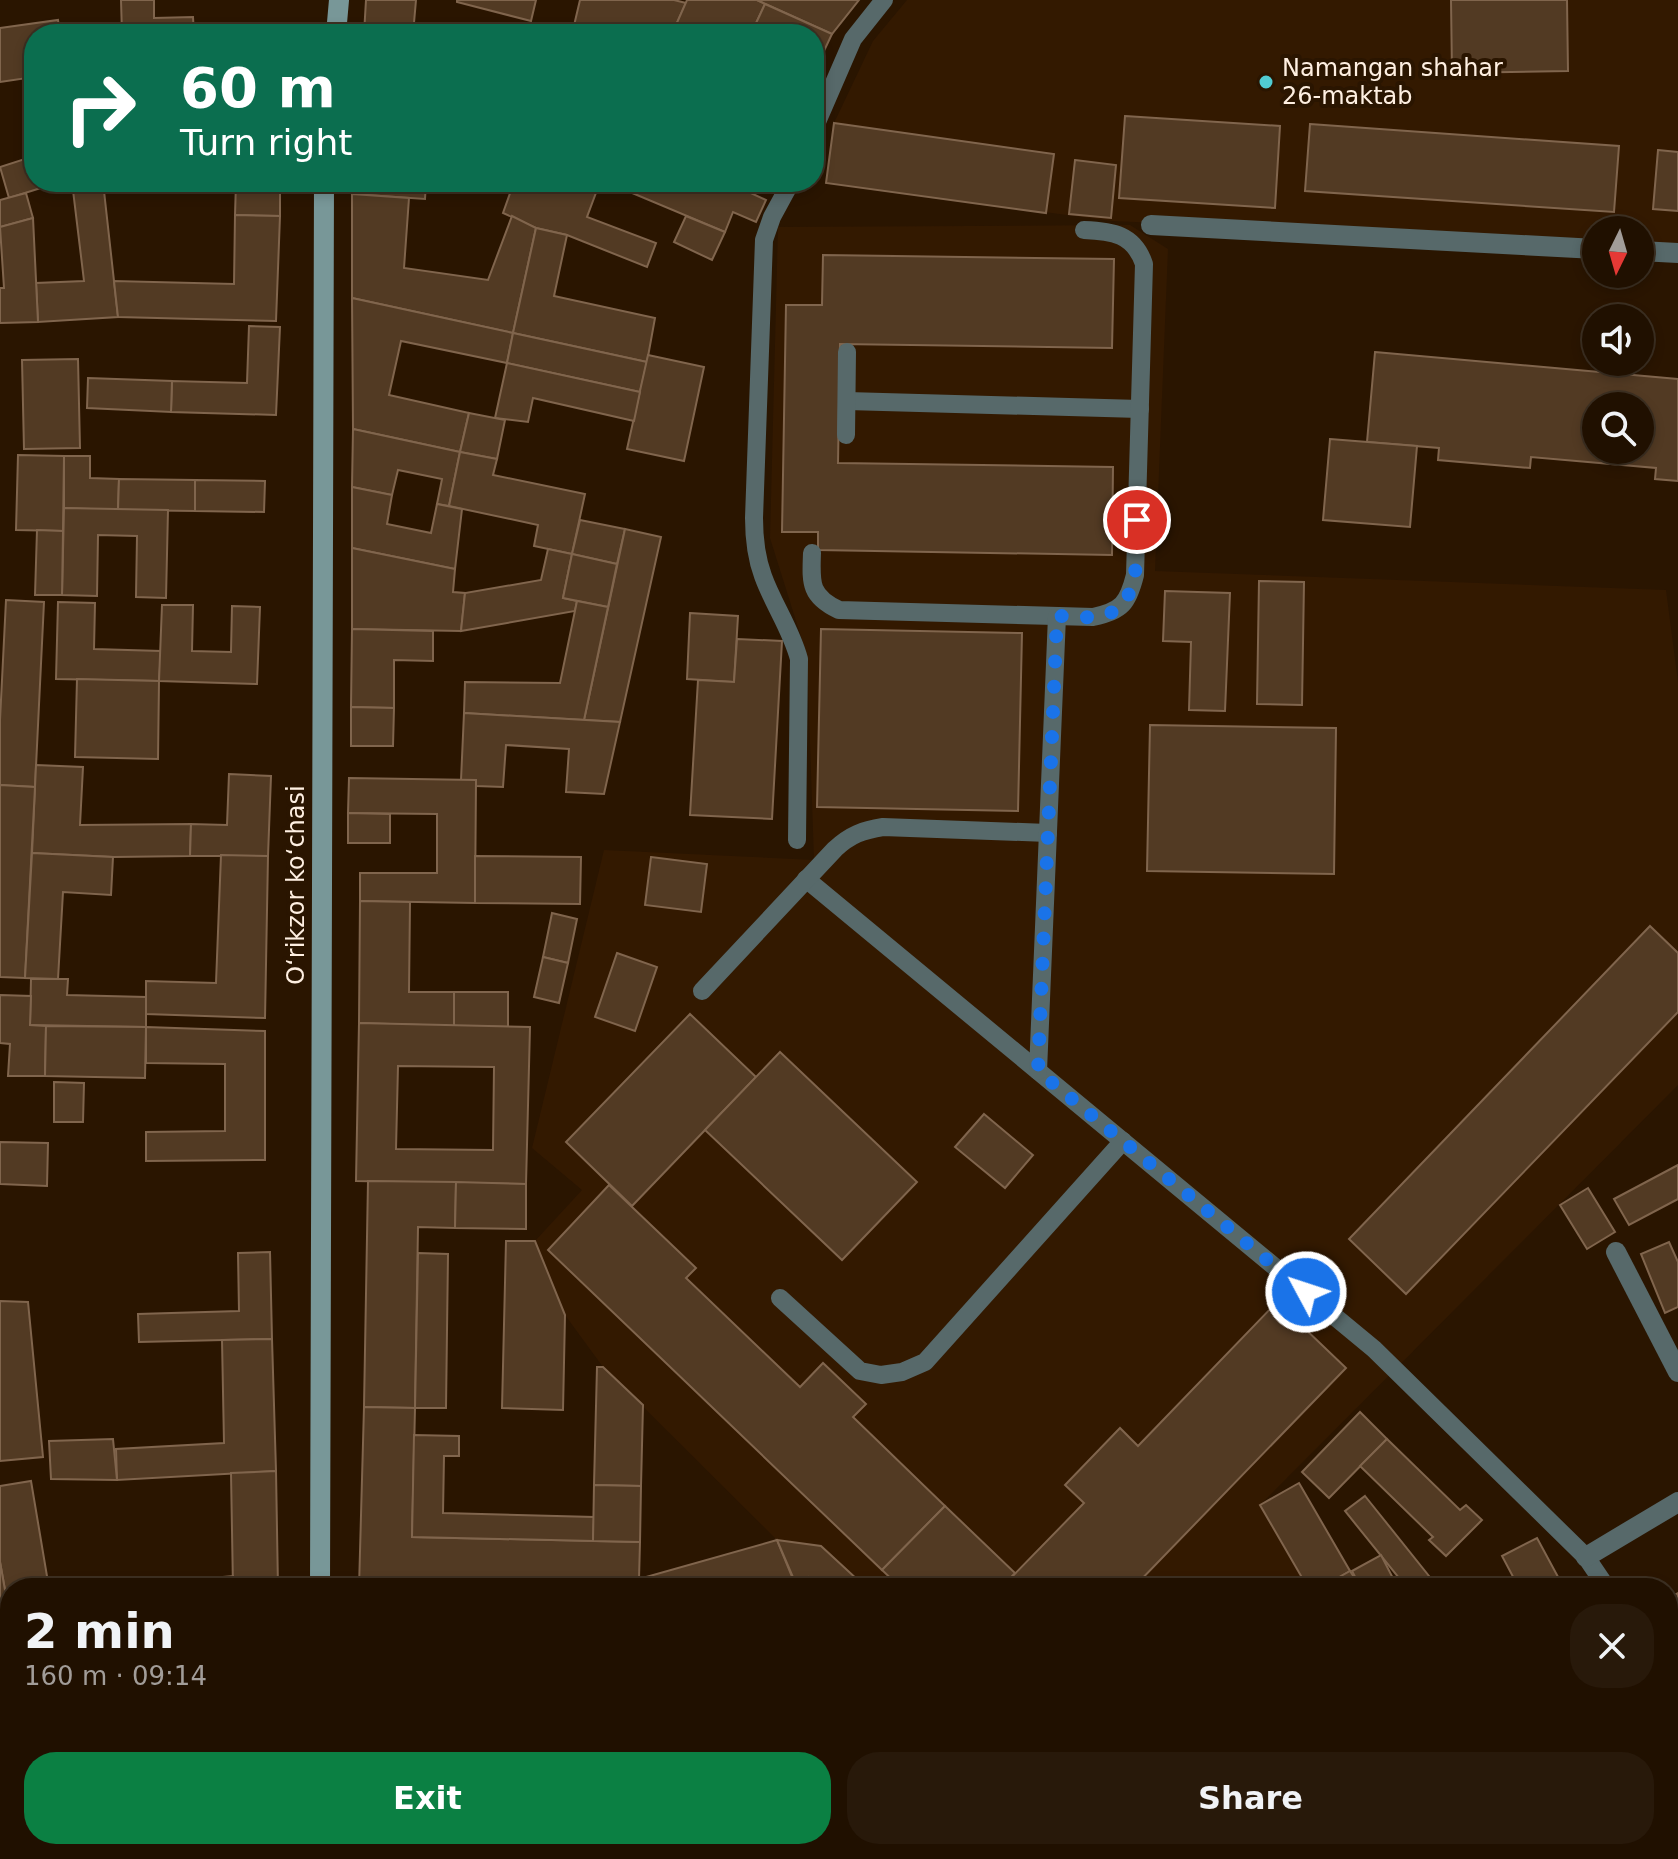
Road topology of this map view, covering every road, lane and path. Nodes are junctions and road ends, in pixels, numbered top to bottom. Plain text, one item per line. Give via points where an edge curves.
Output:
1 (339, 0) edge
2 (884, 0) edge
3 (337, 24) edge
4 (824, 106) edge
5 (324, 192) edge
6 (786, 192) edge
7 (1151, 225) dead end
8 (1084, 230) dead end
9 (1582, 248) edge
10 (1654, 252) edge
11 (1678, 253) edge
12 (847, 352) dead end
13 (847, 401) junction
14 (1140, 409) junction
15 (846, 435) dead end
16 (812, 553) dead end
17 (1057, 616) junction
18 (1048, 833) junction
19 (797, 840) dead end
20 (806, 879) junction
21 (702, 991) dead end
22 (1038, 1071) junction
23 (1123, 1141) junction
24 (1616, 1252) dead end
25 (780, 1298) dead end
26 (1678, 1372) edge
27 (1678, 1502) edge
28 (1586, 1557) junction
29 (320, 1578) edge
30 (1600, 1578) edge

1 - 3 main road
2 - 4 lane via 853,39
5 - 29 main road, Oʻrikzor koʻchasi
6 - 19 lane via 764,240 754,518 764,579 799,659
7 - 9 street
8 - 14 lane via 1111,231 1140,252 1144,264
10 - 11 street
12 - 13 lane
13 - 14 lane
13 - 15 lane
14 - 17 lane via 1130,595 1109,614
16 - 17 lane via 811,583 827,604 839,610
17 - 18 lane
18 - 20 lane via 863,830 846,838
18 - 22 lane
20 - 21 lane
20 - 22 lane
22 - 23 lane
23 - 25 lane via 925,1362 881,1375 860,1371
23 - 28 lane via 1374,1349
24 - 26 street
27 - 28 street
28 - 30 lane

